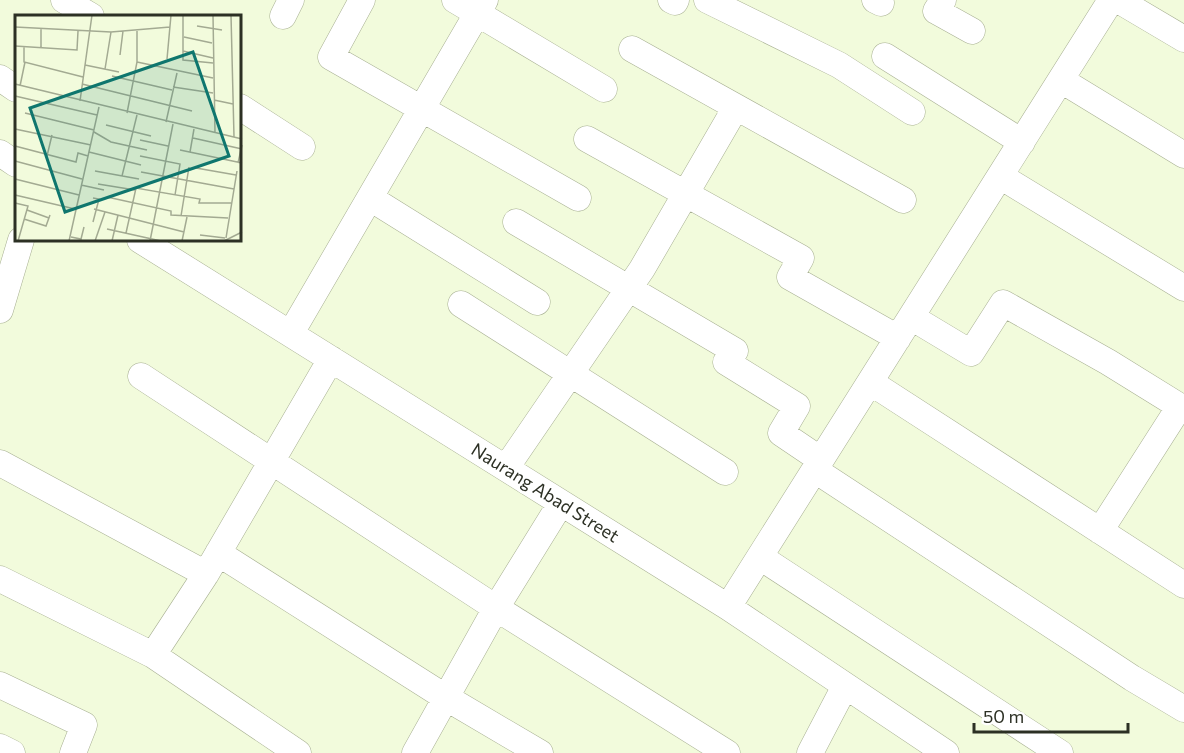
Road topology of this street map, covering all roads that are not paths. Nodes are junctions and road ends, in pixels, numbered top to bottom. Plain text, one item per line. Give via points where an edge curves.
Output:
1 (64, 0) edge
2 (362, 0) edge
3 (454, 0) edge
4 (671, 0) edge
5 (676, 0) edge
6 (707, 0) edge
7 (943, 0) edge
8 (1111, 0) edge
9 (1118, 0) edge
10 (481, 7) edge
11 (89, 15) edge
12 (972, 31) dead end
13 (1184, 39) edge
14 (633, 49) dead end
15 (885, 56) dead end
16 (0, 78) edge
17 (1061, 80) junction
18 (15, 88) edge
19 (604, 89) dead end
20 (736, 107) junction
21 (422, 108) junction
22 (912, 112) dead end
23 (242, 113) edge
24 (587, 139) dead end
25 (1022, 142) junction
26 (302, 147) dead end
27 (0, 153) edge
28 (1184, 154) edge
29 (15, 163) edge
30 (1000, 176) junction
31 (686, 194) junction
32 (370, 198) junction
33 (578, 198) dead end
34 (903, 200) dead end
35 (516, 222) dead end
36 (20, 242) edge
37 (147, 242) edge
38 (166, 247) edge
39 (629, 288) junction
40 (1184, 288) edge
41 (1, 300) edge
42 (537, 302) dead end
43 (461, 304) dead end
44 (904, 328) junction
45 (291, 333) junction
46 (332, 358) junction
47 (570, 373) junction
48 (141, 375) dead end
49 (870, 382) junction
50 (1182, 408) edge
51 (272, 461) junction
52 (0, 463) edge
53 (818, 465) junction
54 (506, 468) junction
55 (725, 472) dead end
56 (561, 503) junction
57 (1100, 531) junction
58 (760, 557) junction
59 (212, 563) junction
60 (0, 579) edge
61 (1184, 585) edge
62 (496, 608) junction
63 (728, 608) junction
64 (153, 655) junction
65 (0, 685) edge
66 (845, 686) junction
67 (445, 697) junction
68 (1184, 710) edge
69 (0, 747) edge
70 (1051, 751) edge
71 (942, 752) edge
72 (12, 753) edge
73 (73, 753) edge
74 (298, 753) edge
75 (415, 753) edge
76 (540, 753) edge
77 (727, 753) edge
78 (810, 753) edge

1 - 11 street
2 - 21 street via 331,57
3 - 10 street
4 - 5 street
6 - 22 street via 839,64
7 - 12 street via 936,11
8 - 17 street
9 - 13 street
10 - 19 street
10 - 21 street
14 - 20 street
15 - 25 street
16 - 18 street
17 - 25 street
17 - 28 street
20 - 31 street
20 - 34 street
21 - 32 street
21 - 33 street
23 - 26 street
24 - 31 street
25 - 30 street
27 - 29 street
30 - 40 street
30 - 44 street
31 - 39 street
31 - 44 street via 801,258 790,277
32 - 42 street
32 - 45 street
35 - 39 street
36 - 41 street
37 - 38 street, Naurang Abad Street
38 - 45 street, Naurang Abad Street
39 - 47 street
39 - 53 street via 735,351 726,362 797,405 781,433
43 - 47 street
44 - 49 street
44 - 50 street via 971,353 1003,303
45 - 46 street, Naurang Abad Street
46 - 51 street
46 - 54 street, Naurang Abad Street
47 - 54 street
47 - 55 street
48 - 51 street
49 - 53 street
49 - 57 street
50 - 57 street
51 - 59 street
51 - 62 street
52 - 59 street
53 - 58 street
53 - 68 street
54 - 56 street, Naurang Abad Street
56 - 62 street
56 - 63 street, Naurang Abad Street
57 - 61 street
58 - 63 street
58 - 70 street
59 - 64 street
59 - 67 street
60 - 64 street
62 - 67 street
62 - 77 street
63 - 66 street, Naurang Abad Street
64 - 74 street
65 - 73 street via 84,725
66 - 71 street, Naurang Abad Street
66 - 78 street
67 - 75 street
67 - 76 street
69 - 72 street

